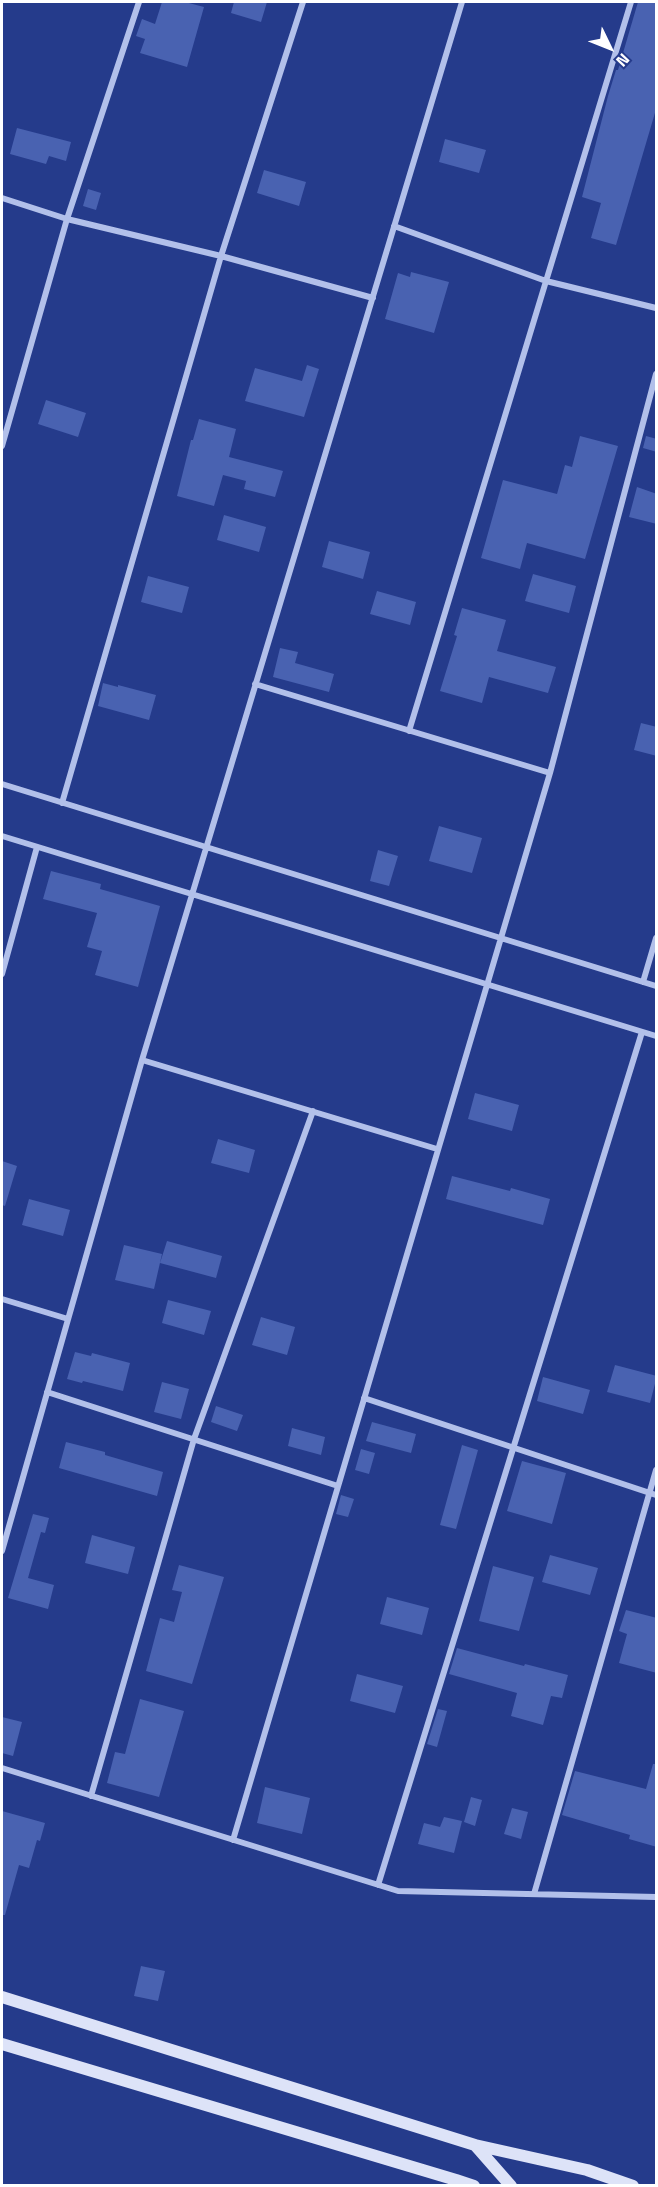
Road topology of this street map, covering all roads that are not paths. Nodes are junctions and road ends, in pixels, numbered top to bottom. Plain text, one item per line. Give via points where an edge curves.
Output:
1 (139, 2) edge
2 (303, 2) edge
3 (462, 2) edge
4 (631, 2) edge
5 (2, 198) edge
6 (67, 219) junction
7 (394, 226) junction
8 (221, 256) junction
9 (546, 281) junction
10 (372, 298) junction
11 (657, 308) edge
12 (657, 374) edge
13 (654, 391) edge
14 (2, 446) edge
15 (255, 684) junction
16 (410, 731) junction
17 (550, 773) junction
18 (2, 784) edge
19 (62, 803) junction
20 (2, 836) edge
21 (37, 847) junction
22 (206, 847) junction
23 (193, 895) junction
24 (500, 938) junction
25 (657, 938) edge
26 (2, 974) edge
27 (643, 982) junction
28 (486, 984) junction
29 (657, 986) edge
30 (642, 1032) junction
31 (657, 1036) edge
32 (142, 1060) junction
33 (313, 1111) junction
34 (437, 1149) junction
35 (2, 1299) edge
36 (68, 1319) junction
37 (47, 1392) junction
38 (364, 1398) junction
39 (194, 1439) junction
40 (514, 1447) junction
41 (657, 1470) edge
42 (338, 1486) junction
43 (653, 1495) edge
44 (2, 1551) edge
45 (2, 1768) edge
46 (91, 1796) junction
47 (233, 1840) junction
48 (378, 1885) junction
49 (534, 1894) junction
50 (657, 1897) edge
51 (2, 1997) edge
52 (2, 2044) edge
53 (474, 2145) junction
54 (458, 2183) edge
55 (474, 2186) edge
56 (511, 2186) edge
57 (633, 2186) edge

1 - 6 street
2 - 8 street
3 - 7 street
4 - 9 street
5 - 6 street
6 - 8 street
6 - 14 street
7 - 9 street
7 - 10 street
8 - 10 street
8 - 19 street
9 - 11 street
9 - 16 street
10 - 15 street
12 - 13 street
13 - 17 street
15 - 16 street
15 - 22 street
16 - 17 street
17 - 24 street
18 - 19 street
19 - 22 street
20 - 21 street
21 - 23 street
21 - 26 street
22 - 23 street
22 - 24 street
23 - 28 street
23 - 32 street
24 - 27 street
24 - 28 street
25 - 27 street
27 - 29 street
28 - 30 street
28 - 34 street
30 - 31 street
30 - 40 street
32 - 33 street
32 - 36 street
33 - 34 street
33 - 39 street
34 - 38 street
35 - 36 street
36 - 37 street
37 - 39 street
37 - 44 street
38 - 40 street
38 - 42 street
39 - 42 street
39 - 46 street
40 - 43 street
40 - 48 street
41 - 43 street
42 - 47 street
43 - 49 street
45 - 46 street
46 - 47 street
47 - 48 street
48 - 49 street via 398,1891
49 - 50 street
51 - 53 street
52 - 54 street
53 - 56 street
53 - 57 street via 587,2170
54 - 55 street

